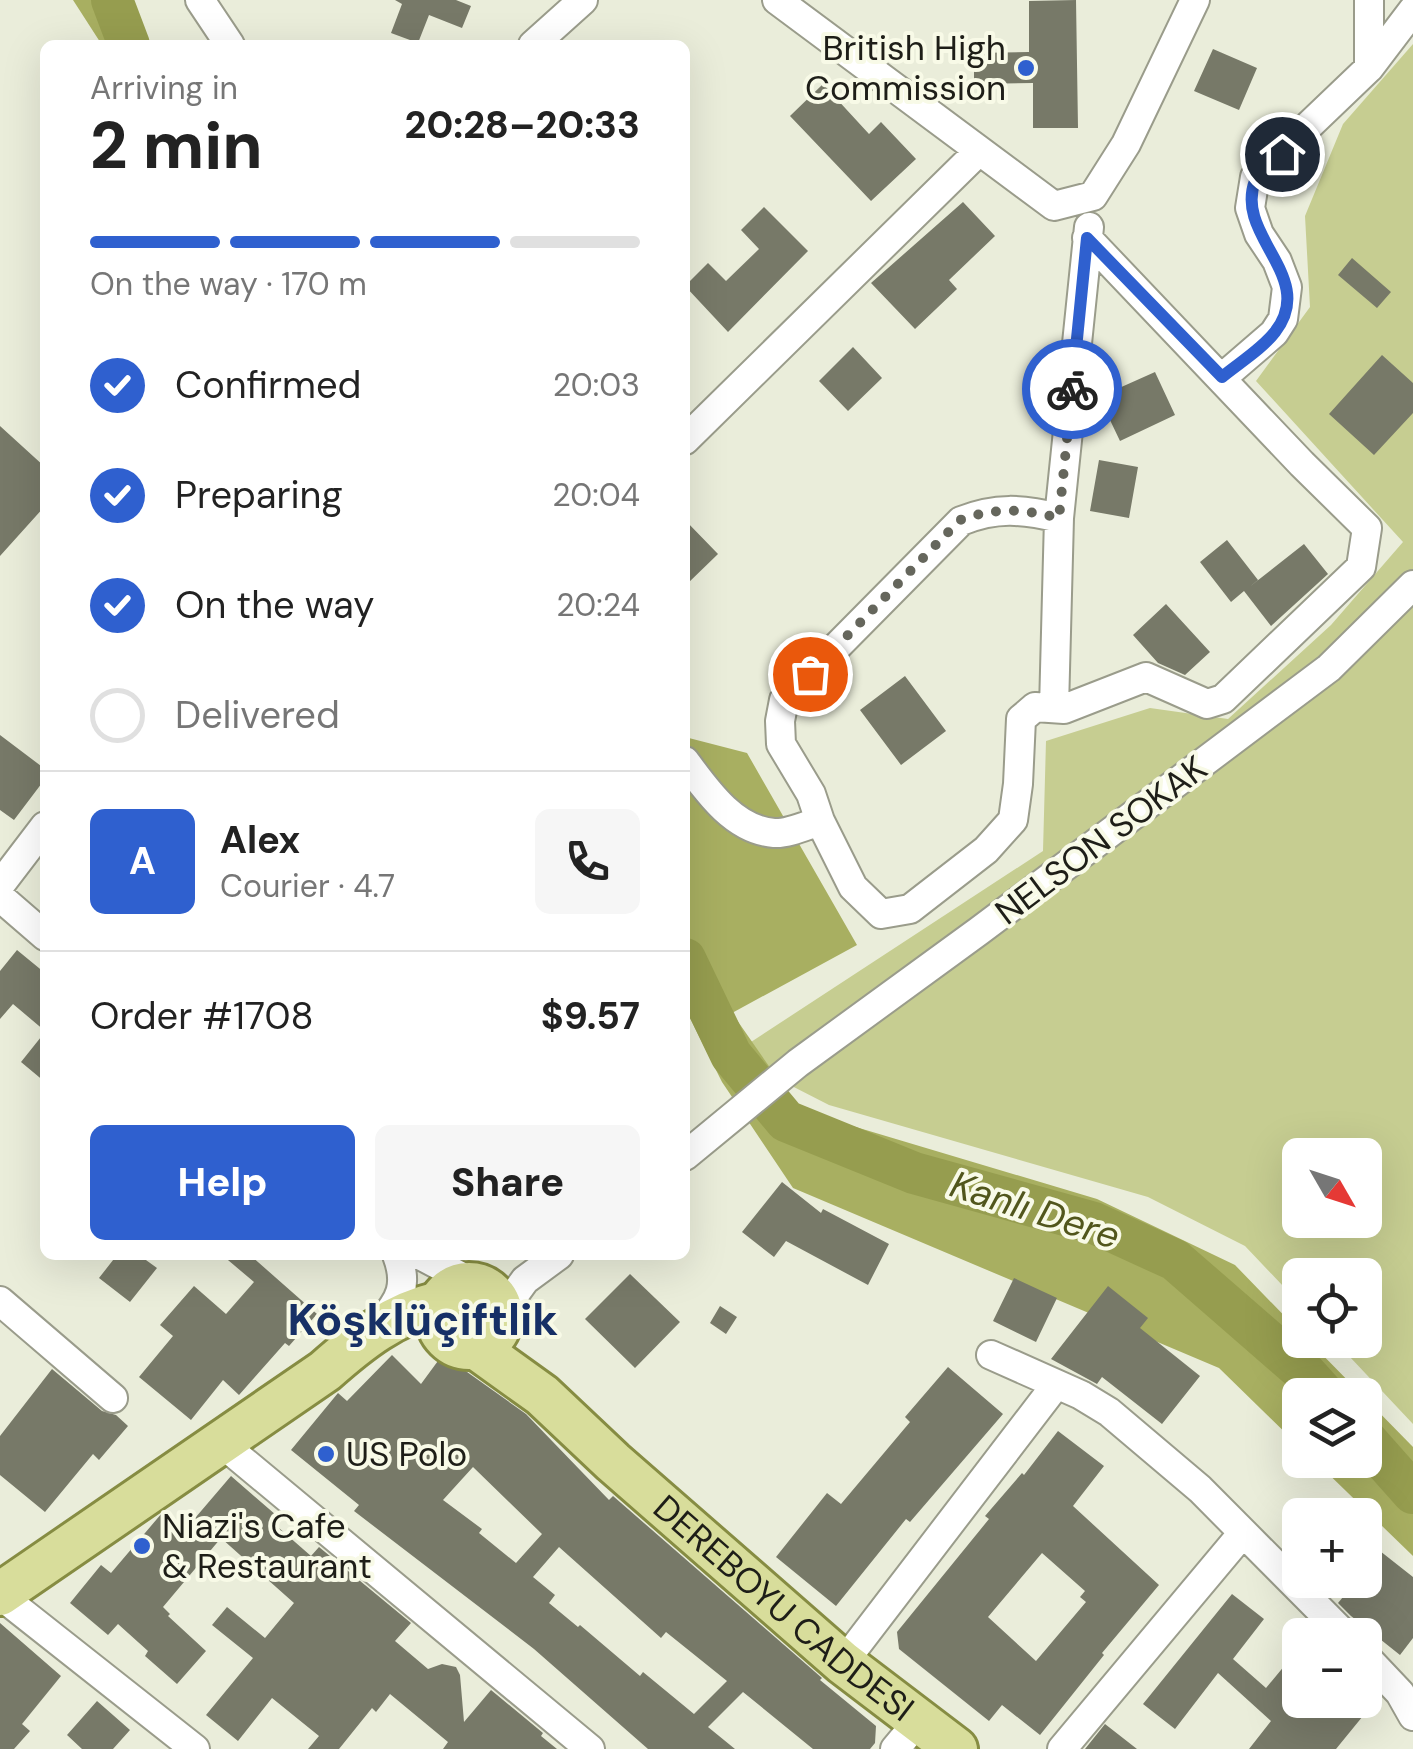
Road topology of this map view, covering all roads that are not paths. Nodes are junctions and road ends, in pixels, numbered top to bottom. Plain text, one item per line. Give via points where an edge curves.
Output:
1 (200, 0) edge
2 (583, 0) edge
3 (777, 0) edge
4 (1195, 0) edge
5 (1369, 0) edge
6 (1413, 10) edge
7 (227, 40) edge
8 (539, 40) edge
9 (1369, 68) junction
10 (980, 150) junction
11 (1093, 196) junction
12 (1087, 238) junction
13 (1222, 377) junction
14 (690, 435) edge
15 (1059, 518) junction
16 (1413, 585) edge
17 (1054, 708) junction
18 (690, 768) edge
19 (820, 821) junction
20 (40, 833) edge
21 (0, 886) edge
22 (0, 897) edge
23 (40, 932) edge
24 (690, 1152) edge
25 (401, 1260) edge
26 (407, 1260) edge
27 (425, 1260) edge
28 (551, 1260) edge
29 (0, 1301) edge
30 (476, 1307) junction
31 (369, 1334) junction
32 (991, 1355) dead end
33 (324, 1370) junction
34 (1056, 1386) junction
35 (114, 1398) dead end
36 (219, 1440) junction
37 (1242, 1534) junction
38 (0, 1595) edge
39 (1328, 1618) edge
40 (843, 1663) junction
41 (1382, 1674) edge
42 (1413, 1716) edge
43 (907, 1734) edge
44 (182, 1745) edge
45 (590, 1749) edge
46 (956, 1749) edge
47 (1062, 1749) edge

1 - 7 street
2 - 8 street
3 - 10 street
4 - 11 street via 1126,144
5 - 9 street
6 - 9 street
9 - 13 street via 1255,177 1250,208 1287,287 1283,319
10 - 11 street via 1054,206
10 - 14 street
11 - 12 street
12 - 13 street
12 - 15 street
13 - 17 street via 1367,528 1361,567 1222,699 1207,704 1146,677
15 - 17 street
15 - 19 street via 1023,509 960,520 784,700 781,744
16 - 24 street, NELSON SOKAK via 1328,668 777,1079
17 - 19 street via 1035,708 1021,719 1013,820 986,850 910,909 881,914 854,888
18 - 19 street via 744,826 777,834
20 - 21 street
22 - 23 street
25 - 31 street via 402,1296
26 - 30 street, DEREBOYU CADDESI
27 - 30 street, DEREBOYU CADDESI
28 - 30 street
29 - 35 street
30 - 31 main road via 409,1312
30 - 33 main road via 398,1347
30 - 40 main road, DEREBOYU CADDESI via 542,1395
31 - 33 main road
32 - 34 street
33 - 36 main road
34 - 37 street via 1109,1412
34 - 40 street
36 - 38 main road
36 - 45 street
37 - 39 street
37 - 47 street
38 - 44 street
40 - 43 main road, DEREBOYU CADDESI
41 - 42 street
43 - 46 main road, DEREBOYU CADDESI

